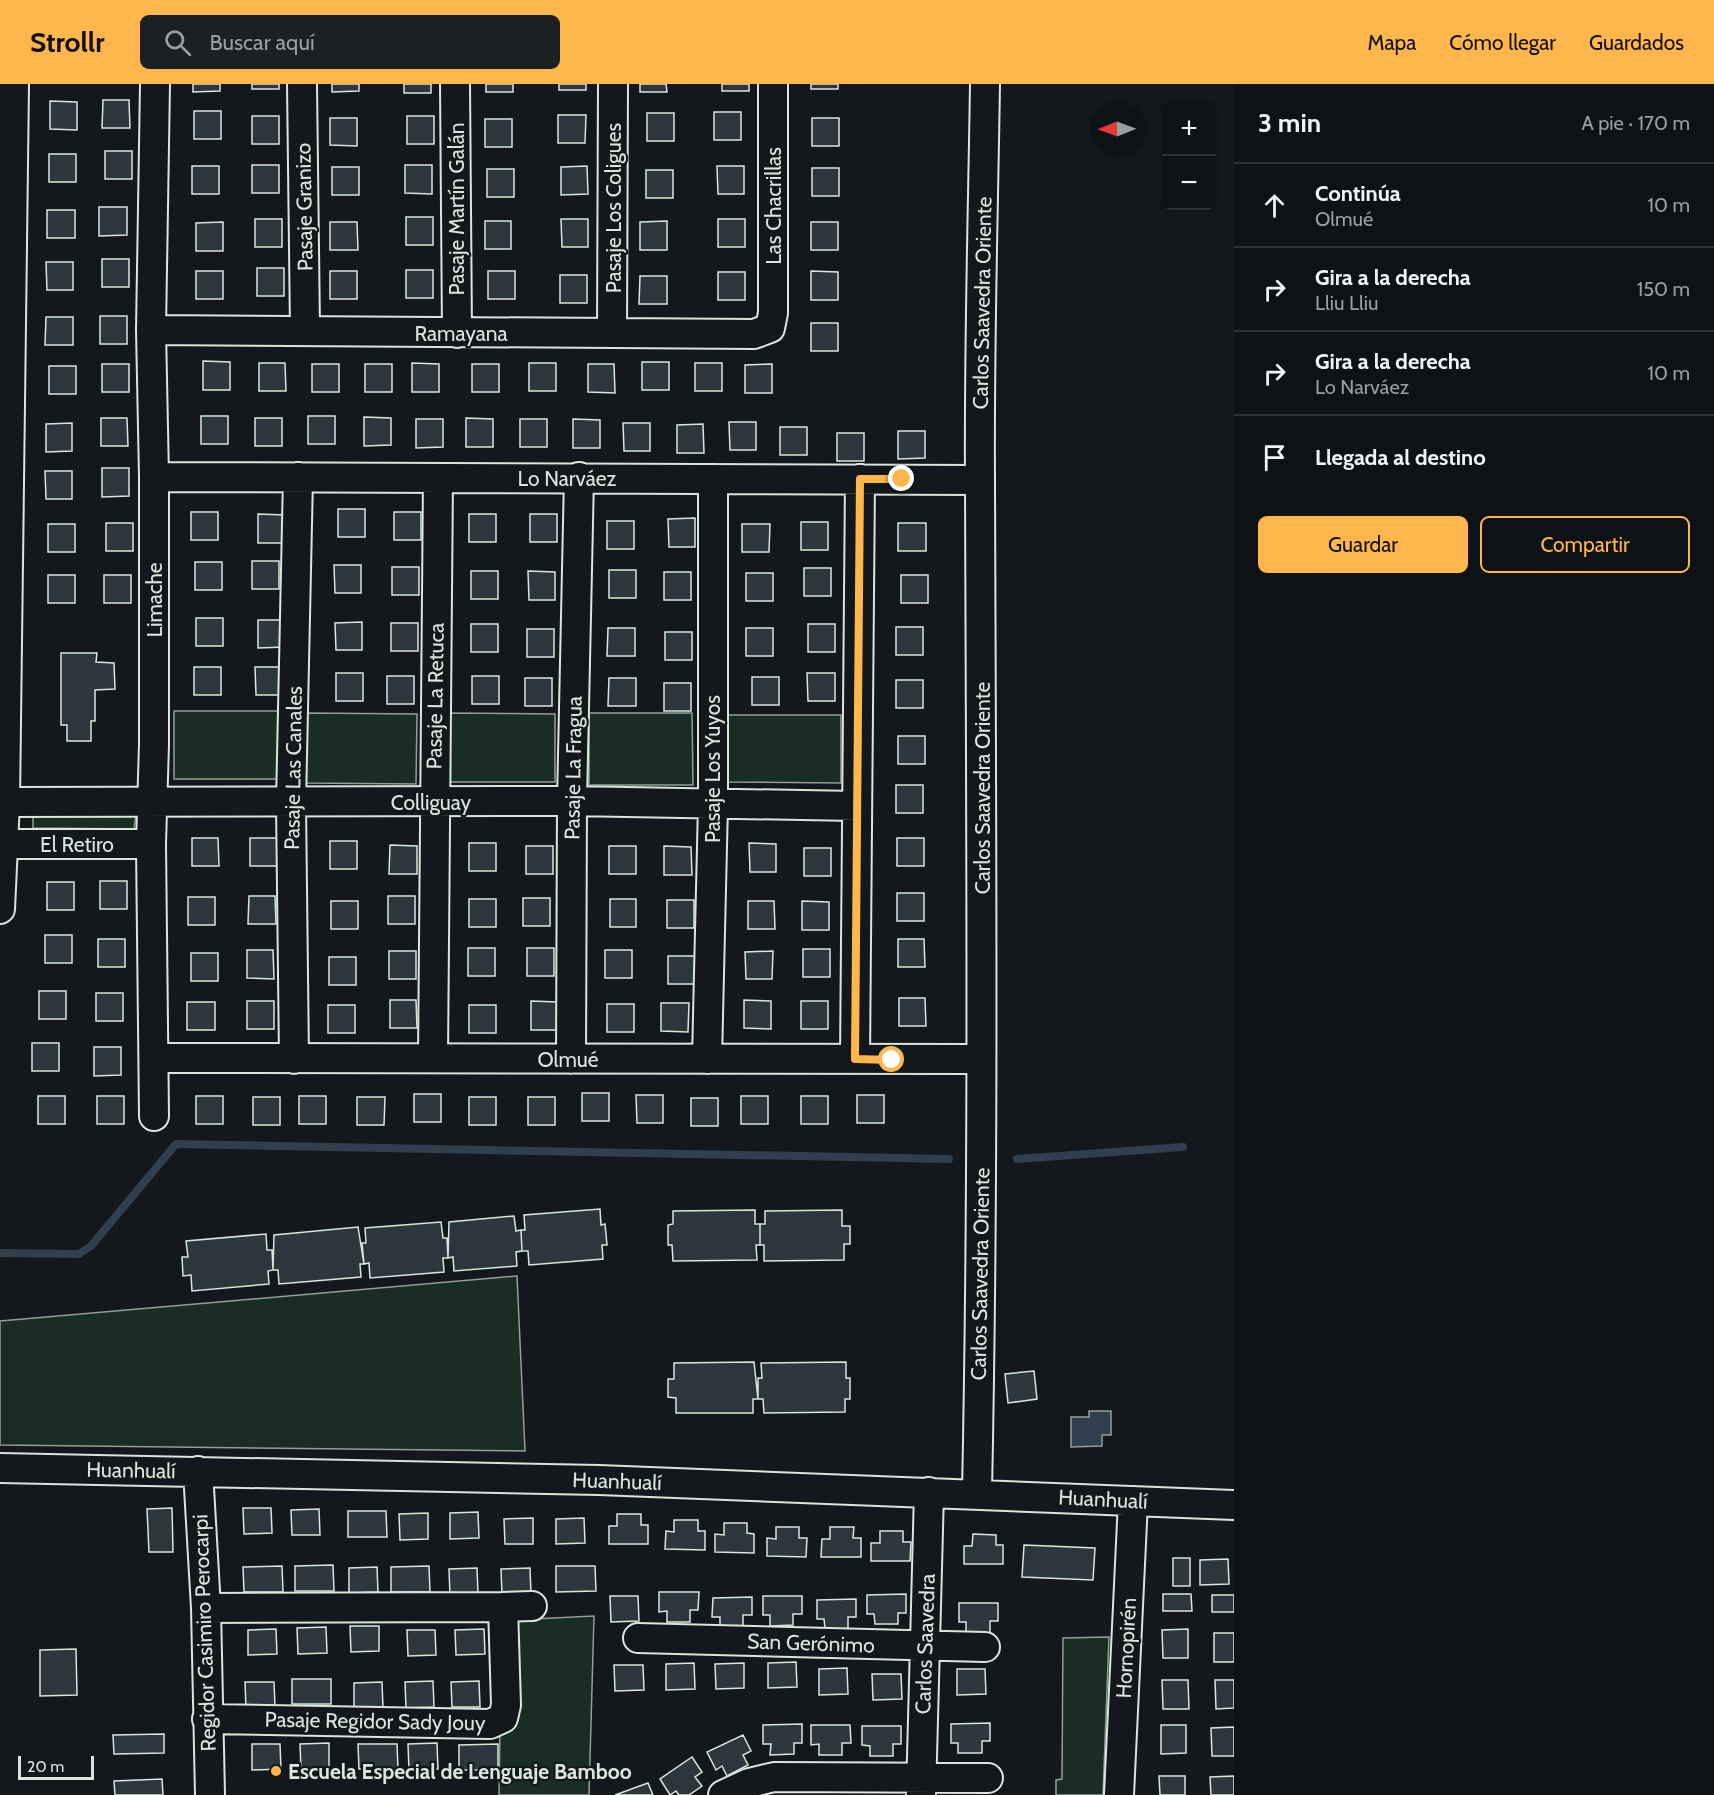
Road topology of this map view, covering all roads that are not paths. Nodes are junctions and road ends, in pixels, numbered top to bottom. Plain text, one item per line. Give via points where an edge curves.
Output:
1 (14, 84) edge
2 (155, 84) edge
3 (302, 84) edge
4 (455, 84) edge
5 (613, 84) edge
6 (773, 84) edge
7 (985, 84) edge
8 (7, 118) edge
9 (6, 245) edge
10 (770, 328) joint
11 (151, 330) junction
12 (305, 330) junction
13 (612, 332) junction
14 (457, 333) junction
15 (5, 371) edge
16 (154, 477) junction
17 (298, 477) junction
18 (579, 477) junction
19 (438, 478) junction
20 (713, 479) junction
21 (860, 479) junction
22 (980, 480) junction
23 (4, 498) edge
24 (4, 623) edge
25 (3, 750) edge
26 (153, 801) junction
27 (572, 801) junction
28 (5, 802) junction
29 (434, 802) junction
30 (291, 803) junction
31 (713, 804) junction
32 (856, 806) junction
33 (4, 844) junction
34 (151, 844) junction
35 (0, 909) edge
36 (155, 1058) junction
37 (433, 1058) junction
38 (294, 1059) junction
39 (571, 1059) junction
40 (707, 1059) junction
41 (855, 1059) junction
42 (981, 1059) junction
43 (154, 1116) dead end
44 (0, 1468) edge
45 (198, 1471) junction
46 (929, 1492) junction
47 (977, 1493) junction
48 (1133, 1501) junction
49 (1234, 1505) edge
50 (532, 1606) dead end
51 (503, 1607) junction
52 (206, 1608) junction
53 (638, 1638) dead end
54 (925, 1646) junction
55 (985, 1647) dead end
56 (207, 1719) junction
57 (988, 1778) dead end
58 (794, 1786) edge
59 (921, 1787) edge
60 (210, 1795) edge
61 (723, 1795) edge
62 (1119, 1795) edge

1 - 8 street
2 - 11 street, Limache
3 - 12 street, Pasaje Granizo
4 - 14 street, Pasaje Martín Galán
5 - 13 street, Pasaje Los Coligues
6 - 10 street, Las Chacrillas
7 - 22 street, Carlos Saavedra Oriente
8 - 9 street
9 - 15 street
10 - 13 street, Ramayana via 754,334
11 - 12 street, Ramayana
11 - 16 street, Limache
12 - 14 street, Ramayana
13 - 14 street, Ramayana
15 - 23 street
16 - 17 street, Lo Narváez
16 - 26 street, Limache
17 - 19 street, Lo Narváez
17 - 30 street, Pasaje Las Canales
18 - 19 street, Lo Narváez
18 - 20 street, Lo Narváez
18 - 27 street, Pasaje La Fragua
19 - 29 street, Pasaje La Retuca
20 - 21 street, Lo Narváez
20 - 31 street, Pasaje Los Yuyos
21 - 22 street, Lo Narváez
21 - 32 street
22 - 42 street, Carlos Saavedra Oriente
23 - 24 street
24 - 25 street
25 - 28 street
26 - 28 street, Colliguay
26 - 30 street, Colliguay
26 - 34 street, Limache
27 - 29 street, Colliguay
27 - 31 street, Colliguay
27 - 39 street, Pasaje La Fragua
28 - 33 street
29 - 30 street, Colliguay
29 - 37 street, Pasaje La Retuca
30 - 38 street, Pasaje Las Canales
31 - 32 street, Colliguay
31 - 40 street, Pasaje Los Yuyos
32 - 41 street
33 - 34 street, El Retiro
33 - 35 street
34 - 36 street, Limache
36 - 38 street, Olmué
36 - 43 street, Limache
37 - 38 street, Olmué
37 - 39 street, Olmué
39 - 40 street, Olmué
40 - 41 street, Olmué
41 - 42 street, Olmué
42 - 47 street, Carlos Saavedra Oriente
44 - 45 street, Huanhualí
45 - 46 street, Huanhualí
45 - 52 street, Regidor Casimiro Perocarpi
46 - 47 street, Huanhualí
46 - 54 street, Carlos Saavedra
47 - 48 street, Huanhualí
48 - 49 street, Huanhualí
48 - 62 street, Hornopirén
50 - 51 street
51 - 52 street
51 - 56 street, Pasaje Regidor Sady Jouy via 506,1705 503,1718 498,1721 490,1724
52 - 56 street, Regidor Casimiro Perocarpi
53 - 54 street, San Gerónimo
54 - 55 street, San Gerónimo
54 - 59 street, Carlos Saavedra
56 - 60 street, Regidor Casimiro Perocarpi
57 - 59 street
58 - 59 street
58 - 61 street via 774,1777

